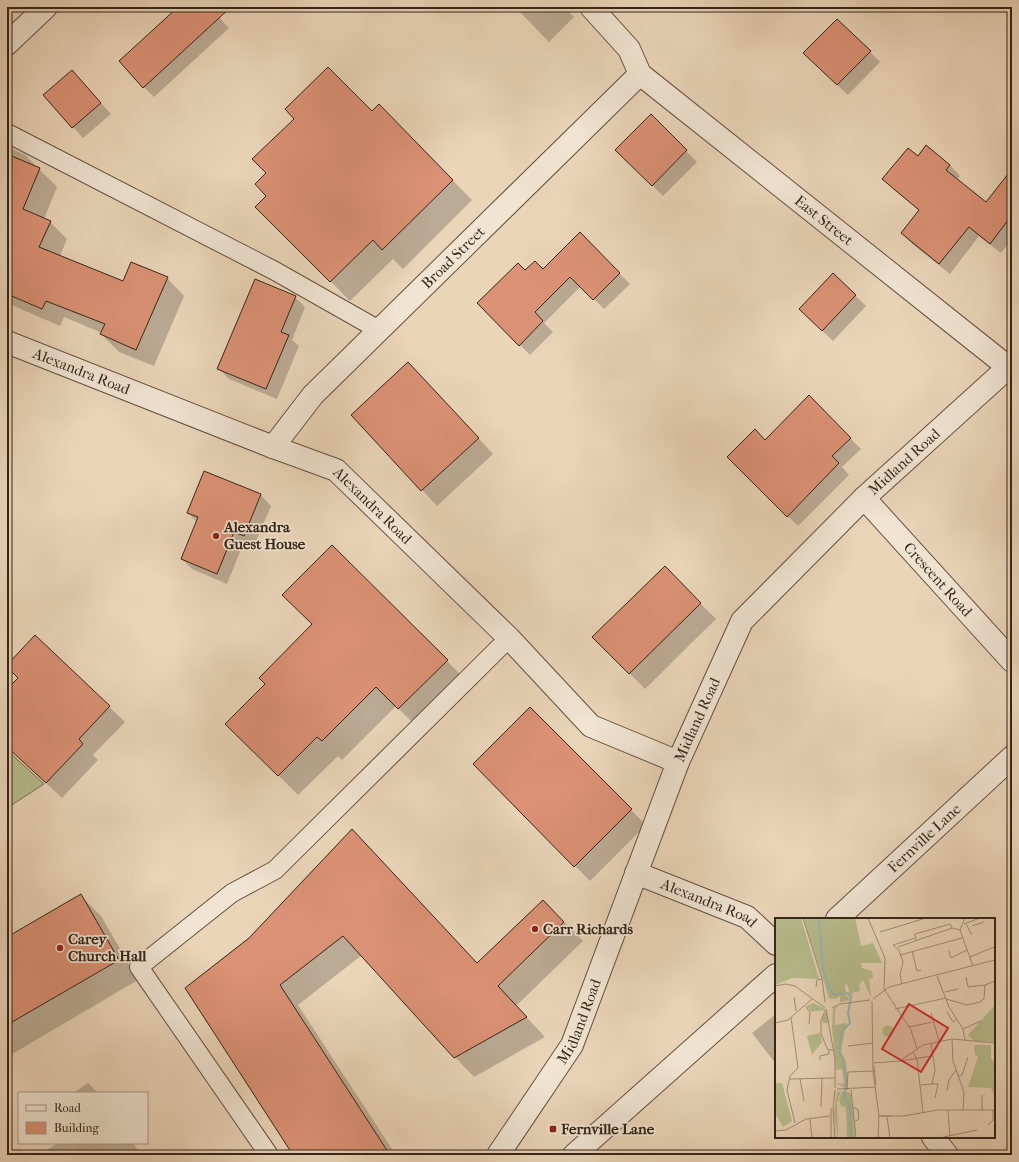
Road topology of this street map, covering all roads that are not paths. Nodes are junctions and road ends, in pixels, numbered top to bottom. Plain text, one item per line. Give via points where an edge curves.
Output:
1 (46, 7) edge
2 (591, 7) edge
3 (7, 44) edge
4 (640, 74) junction
5 (7, 133) edge
6 (378, 330) junction
7 (7, 342) edge
8 (1010, 365) edge
9 (273, 447) junction
10 (864, 498) junction
11 (509, 638) junction
12 (1012, 660) edge
13 (1012, 757) edge
14 (678, 762) junction
15 (636, 873) junction
16 (838, 918) edge
17 (775, 943) edge
18 (775, 976) edge
19 (934, 1138) edge
20 (269, 1155) edge
21 (498, 1155) edge
22 (574, 1155) edge
23 (948, 1155) edge

1 - 3 street
2 - 4 street via 629,49
4 - 6 street, Broad Street
4 - 8 street, East Street
5 - 6 lane via 275,271
6 - 9 street, Broad Street via 313,395
7 - 9 street, Alexandra Road
8 - 10 street, Midland Road
9 - 11 street, Alexandra Road via 336,470
10 - 12 street, Crescent Road
10 - 14 street, Midland Road via 742,621
11 - 14 street, Alexandra Road via 591,726
11 - 20 lane via 275,870 232,893 139,967
13 - 16 street, Fernville Lane
14 - 15 street, Midland Road
15 - 17 street, Alexandra Road via 748,917
15 - 21 street, Midland Road via 572,1045
18 - 22 street
19 - 23 street

